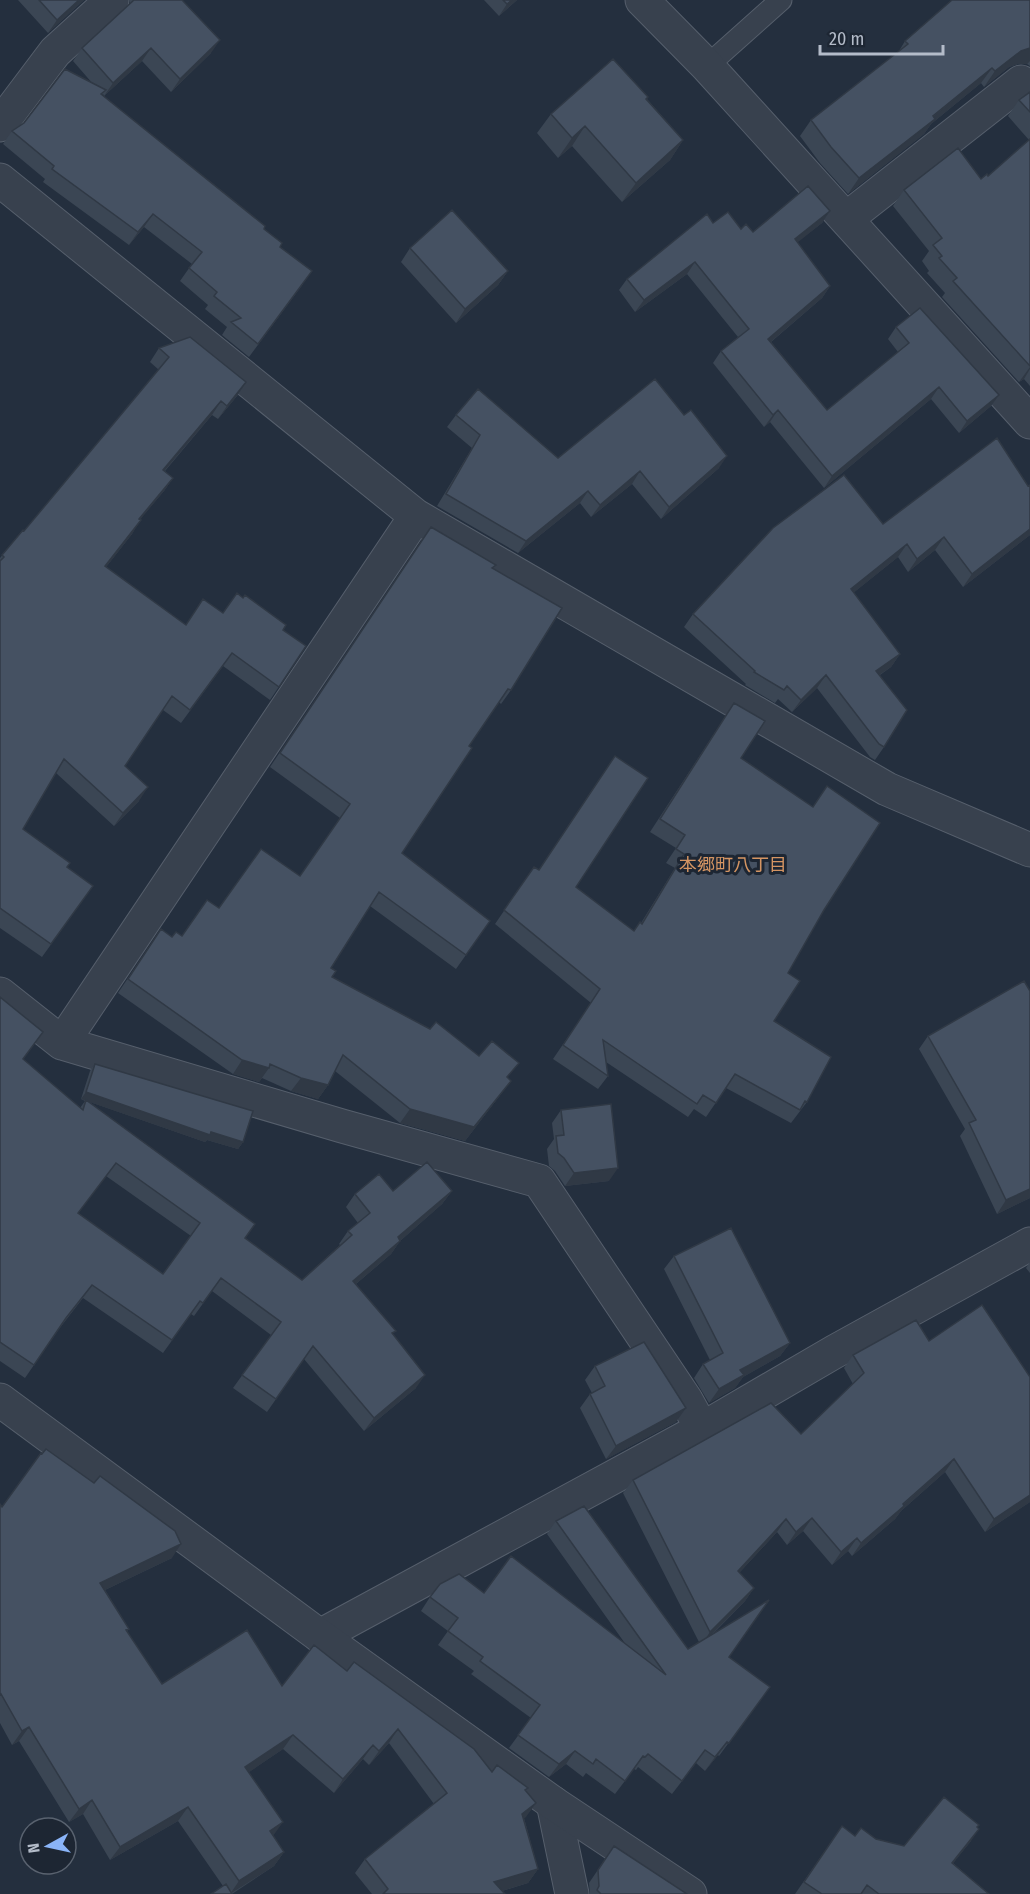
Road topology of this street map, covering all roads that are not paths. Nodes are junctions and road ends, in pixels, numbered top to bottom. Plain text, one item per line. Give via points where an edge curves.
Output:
1 (112, 0) edge
2 (642, 0) edge
3 (781, 0) edge
4 (707, 66) junction
5 (1021, 82) dead end
6 (0, 125) edge
7 (0, 180) edge
8 (846, 219) junction
9 (1030, 422) edge
10 (416, 516) junction
11 (1030, 850) edge
12 (0, 994) edge
13 (62, 1043) junction
14 (1030, 1244) edge
15 (0, 1400) edge
16 (702, 1429) junction
17 (320, 1635) junction
18 (554, 1803) junction
19 (572, 1894) edge
20 (690, 1894) edge

1 - 6 street via 55,52
2 - 4 street
3 - 4 lane
4 - 8 street
5 - 8 street
7 - 10 street
8 - 9 street
10 - 11 street via 887,789
10 - 13 street
12 - 13 street
13 - 16 street via 539,1181
14 - 16 street
15 - 17 street
16 - 17 street
17 - 18 street
18 - 19 street
18 - 20 street

